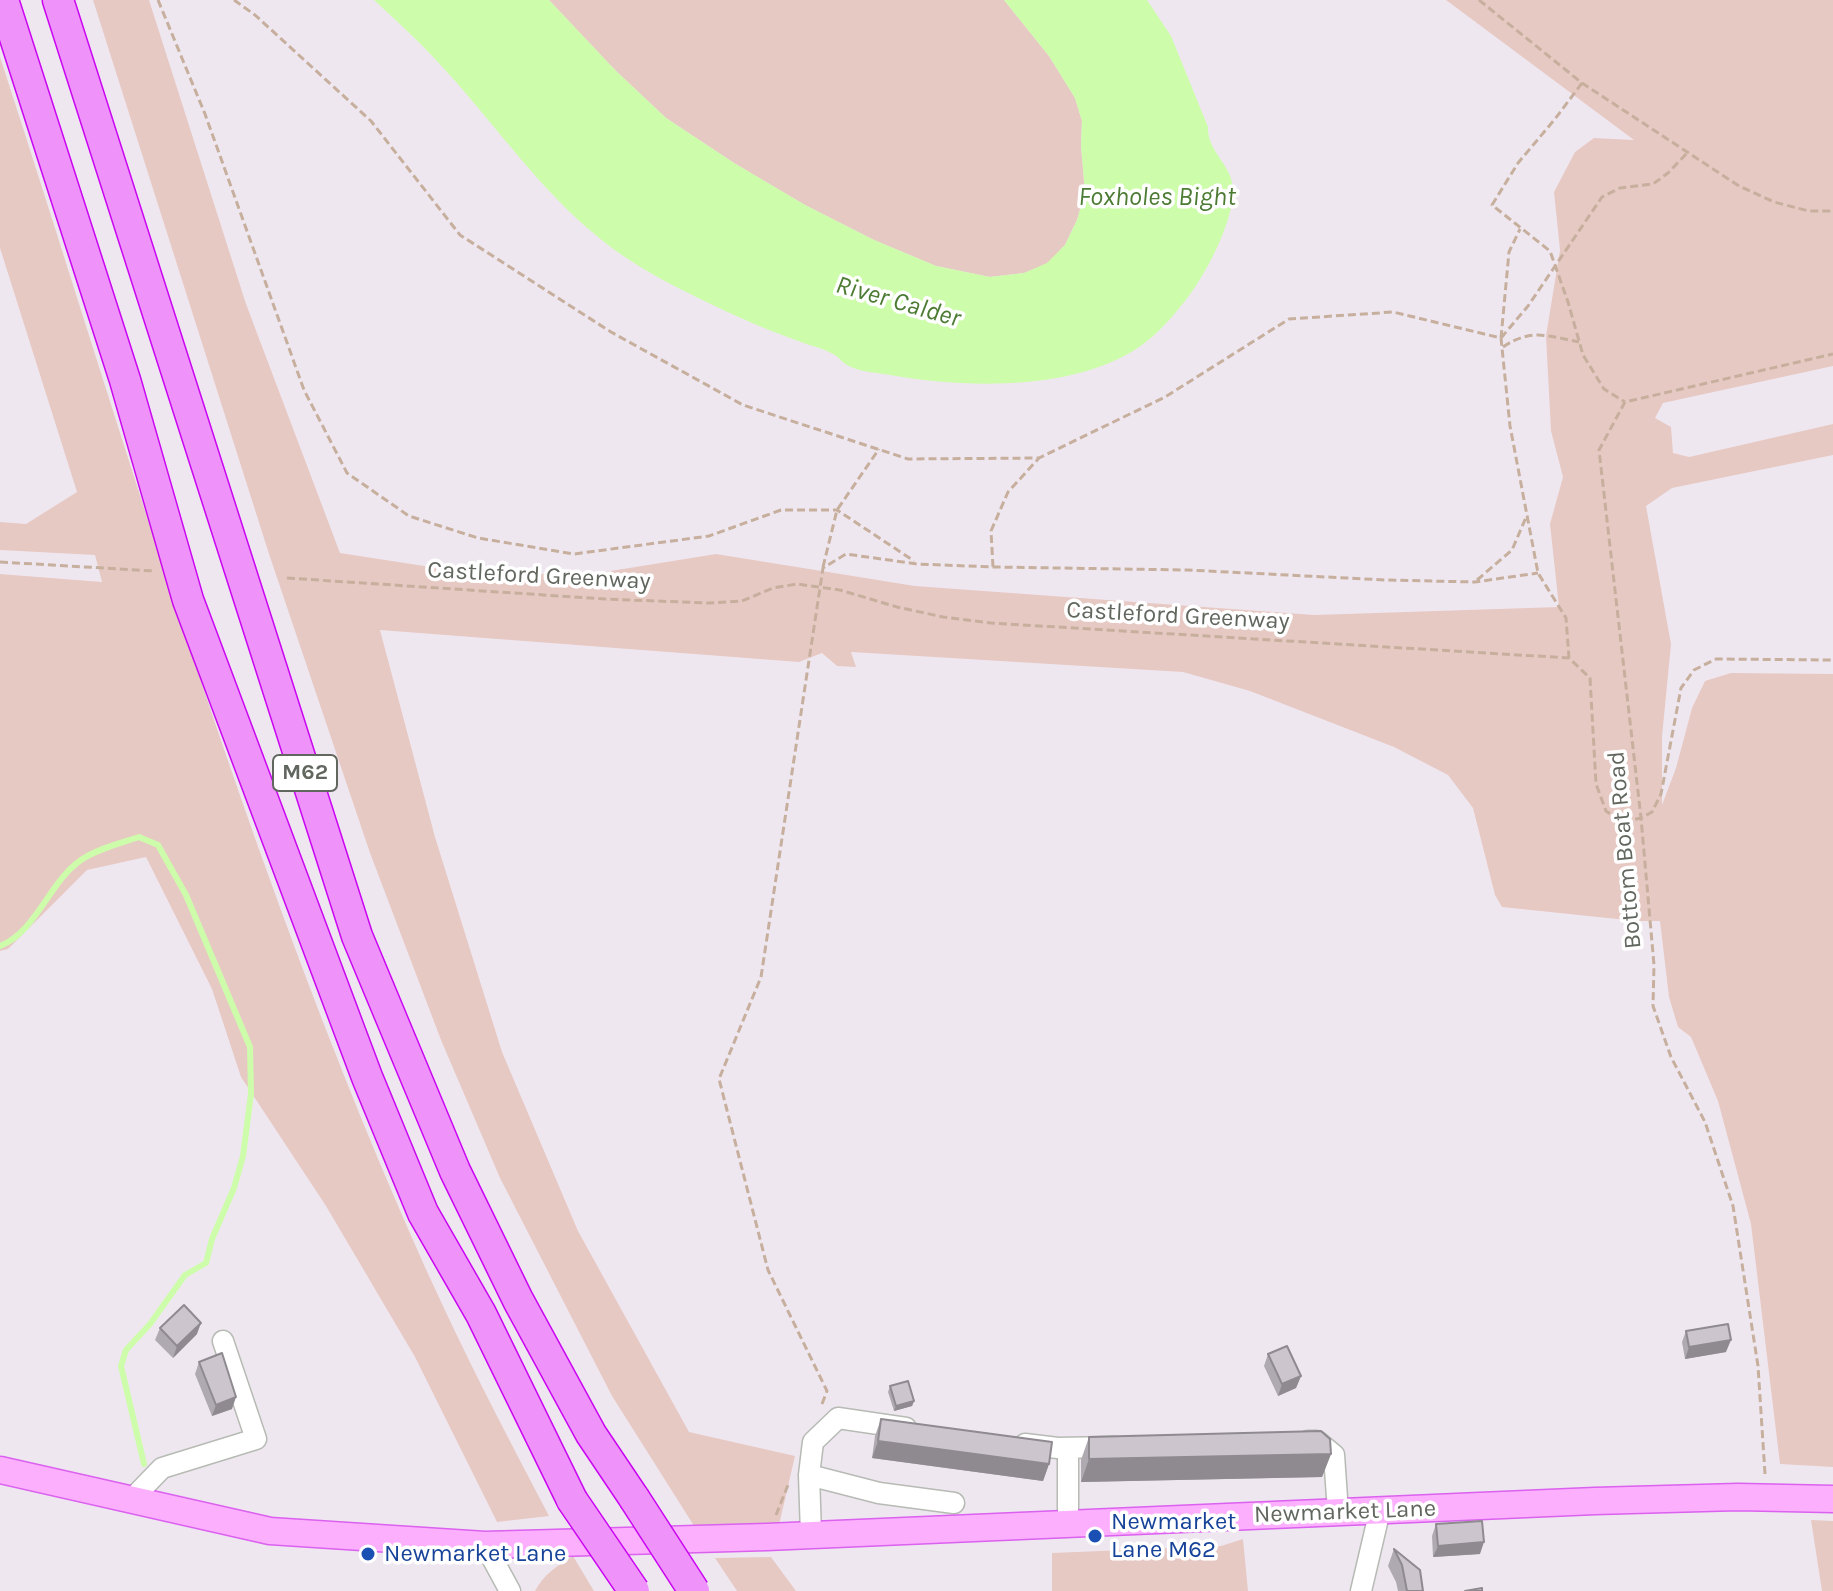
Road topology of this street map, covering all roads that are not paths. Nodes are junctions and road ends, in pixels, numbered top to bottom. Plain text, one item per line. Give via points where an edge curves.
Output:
1 (60, 6) edge
2 (6, 10) edge
3 (223, 1341) dead end
4 (932, 1431) edge
5 (1011, 1442) edge
6 (1286, 1442) edge
7 (1130, 1446) edge
8 (1068, 1448) junction
9 (0, 1470) edge
10 (800, 1477) junction
11 (1833, 1499) edge
12 (131, 1500) junction
13 (954, 1503) dead end
14 (1380, 1510) junction
15 (1338, 1512) junction
16 (1068, 1523) junction
17 (811, 1534) junction
18 (485, 1545) junction
19 (510, 1591) edge
20 (634, 1591) edge
21 (694, 1591) edge
22 (1361, 1591) edge

1 - 21 highway, M62, bridge via 357,936 469,1200 518,1300 591,1434
2 - 20 highway, M62, bridge via 125,380 188,600 367,1077 423,1213 481,1314 572,1500
3 - 12 street via 256,1439 162,1468
4 - 10 street via 838,1418 813,1442
5 - 8 street
6 - 15 street via 1317,1441 1334,1455
7 - 8 street
8 - 16 street
9 - 12 main road, Newmarket Lane
10 - 13 street
10 - 17 street
11 - 14 main road, Newmarket Lane
12 - 18 main road, Newmarket Lane via 270,1531
14 - 15 main road, Newmarket Lane
14 - 22 street via 1379,1548
15 - 16 main road, Newmarket Lane
16 - 17 main road, Newmarket Lane
17 - 18 main road, Newmarket Lane
18 - 19 street

